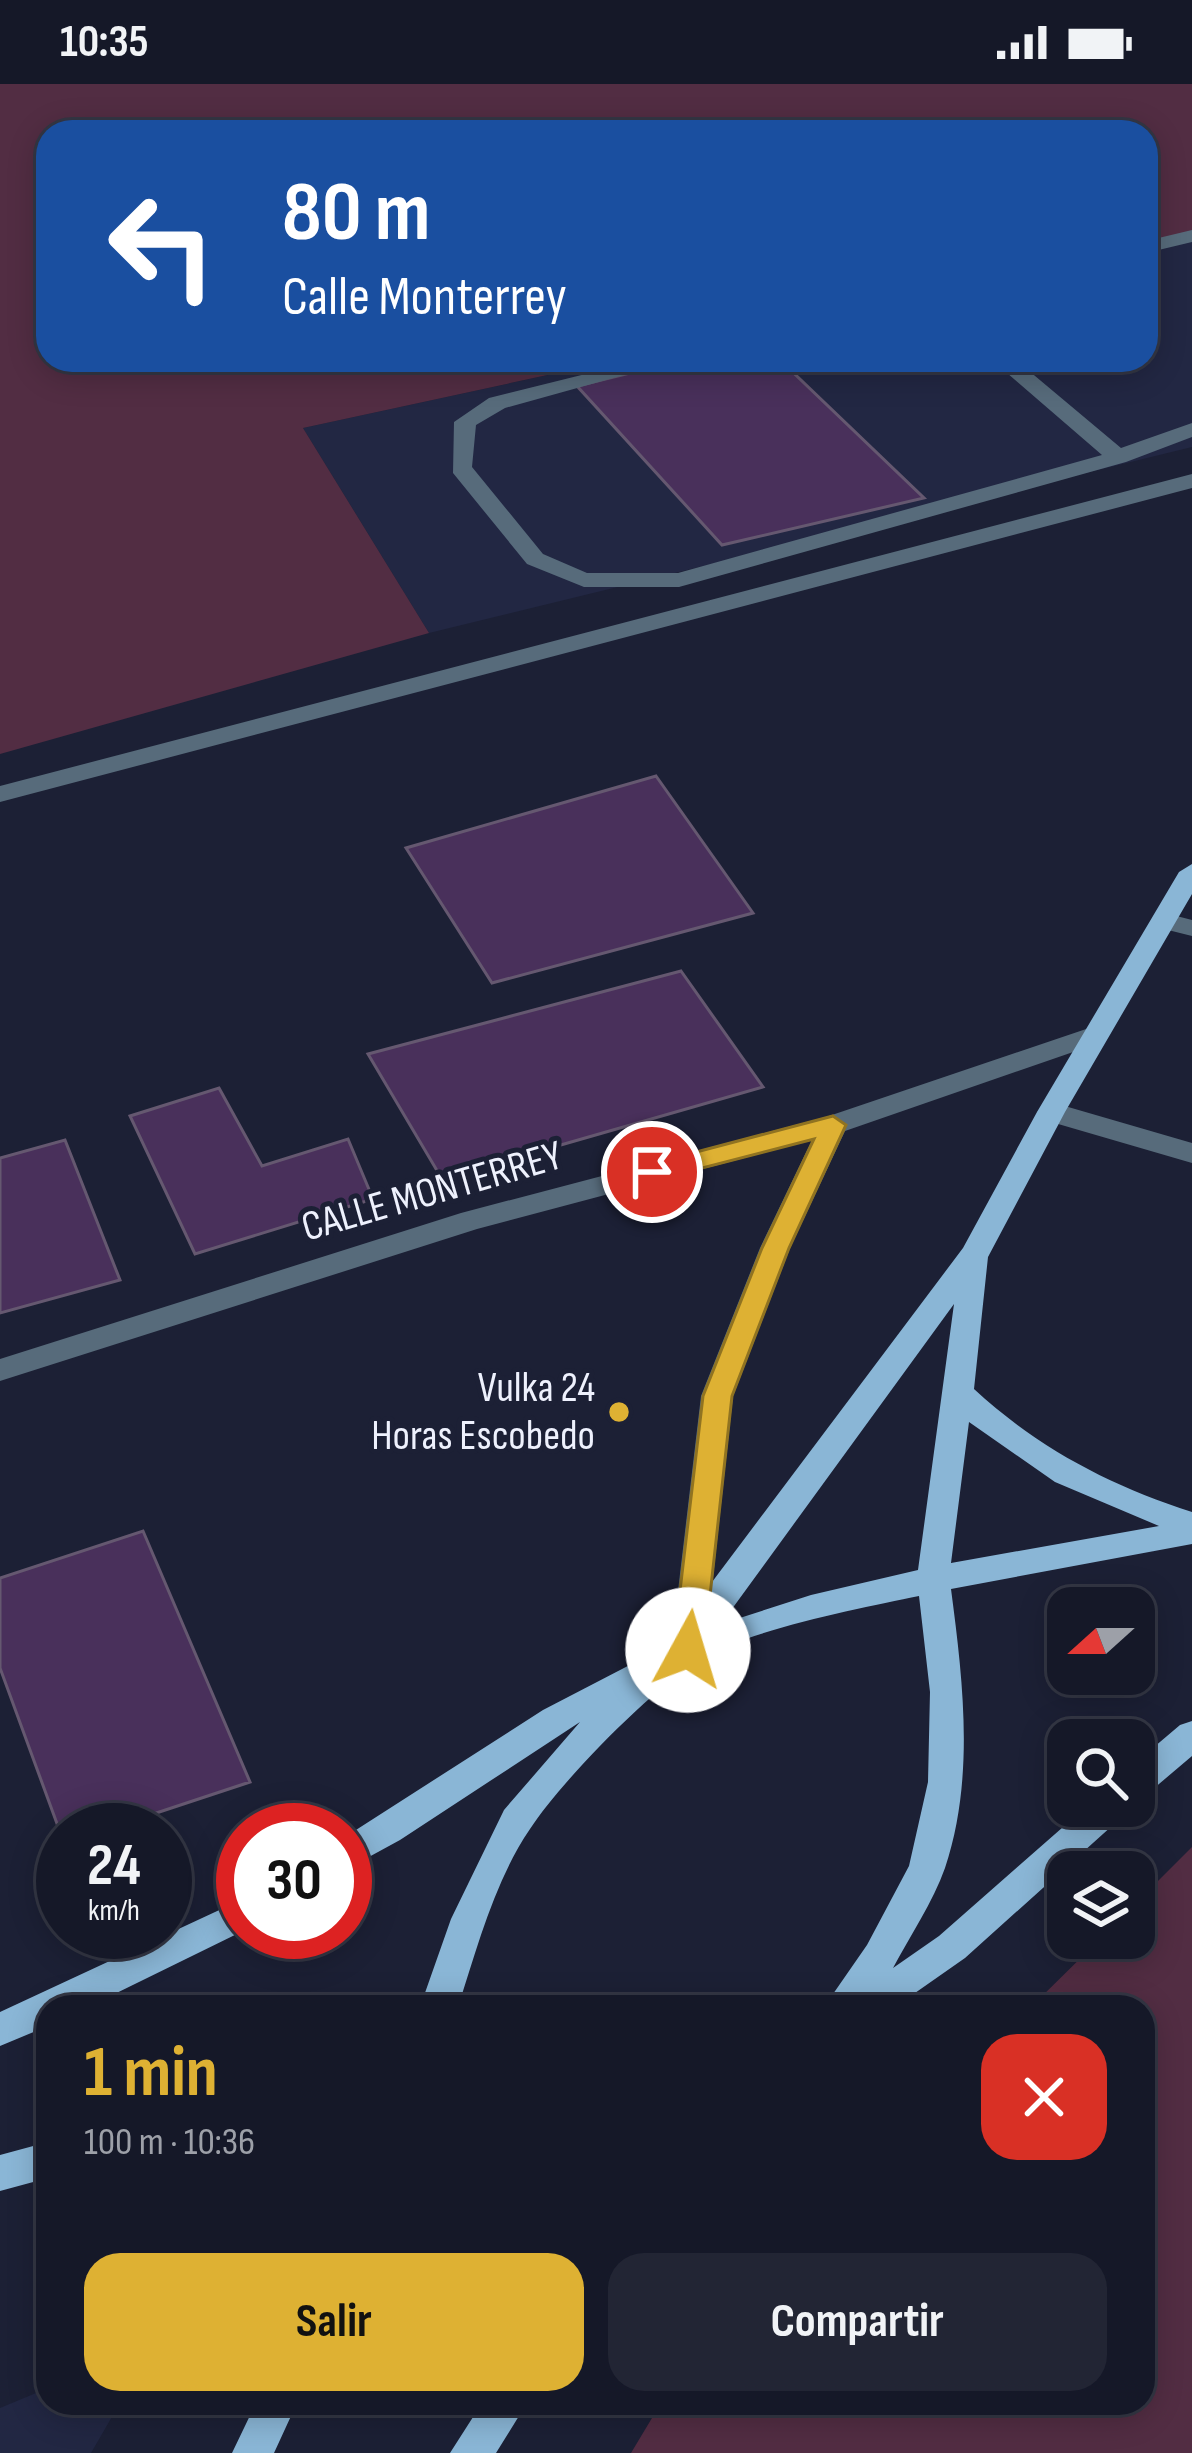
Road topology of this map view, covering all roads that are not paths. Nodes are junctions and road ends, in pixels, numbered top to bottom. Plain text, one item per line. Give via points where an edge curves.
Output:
1 (1192, 236) edge
2 (1158, 244) edge
3 (620, 372) edge
4 (1017, 372) edge
5 (1192, 430) edge
6 (1118, 457) junction
7 (1192, 482) edge
8 (0, 794) edge
9 (1192, 872) edge
10 (1178, 924) edge
11 (1095, 1035) junction
12 (1051, 1112) junction
13 (833, 1125) junction
14 (1192, 1153) edge
15 (975, 1254) junction
16 (0, 1370) edge
17 (958, 1393) junction
18 (1192, 1528) edge
19 (933, 1578) junction
20 (688, 1650) junction
21 (1192, 1735) edge
22 (1155, 1767) edge
23 (1087, 1827) edge
24 (372, 1837) edge
25 (216, 1927) edge
26 (76, 1995) edge
27 (443, 1995) edge
28 (852, 1995) edge
29 (882, 1995) edge
30 (36, 2014) edge
31 (0, 2030) edge
32 (36, 2163) edge
33 (0, 2173) edge
34 (271, 2415) edge
35 (498, 2415) edge
36 (253, 2453) edge
37 (471, 2453) edge

1 - 2 street
3 - 6 street via 497,403 465,422 461,468 535,559 584,580 679,580
4 - 6 street
5 - 6 street
7 - 8 street
9 - 10 main road
10 - 11 main road
11 - 12 main road
11 - 13 street, CALLE MONTERREY
12 - 14 street
12 - 15 main road
13 - 16 street, CALLE MONTERREY via 471,1220
13 - 20 street via 717,1396
15 - 17 main road
15 - 20 main road
17 - 18 main road via 1053,1470
17 - 19 main road
18 - 19 main road
19 - 20 main road via 825,1603
19 - 28 main road via 947,1692 940,1804 927,1868
20 - 24 main road via 585,1699
20 - 27 main road via 594,1730 516,1820
21 - 22 main road
23 - 29 main road via 952,1947
25 - 26 main road
30 - 31 main road
32 - 33 main road
34 - 36 main road
35 - 37 main road

